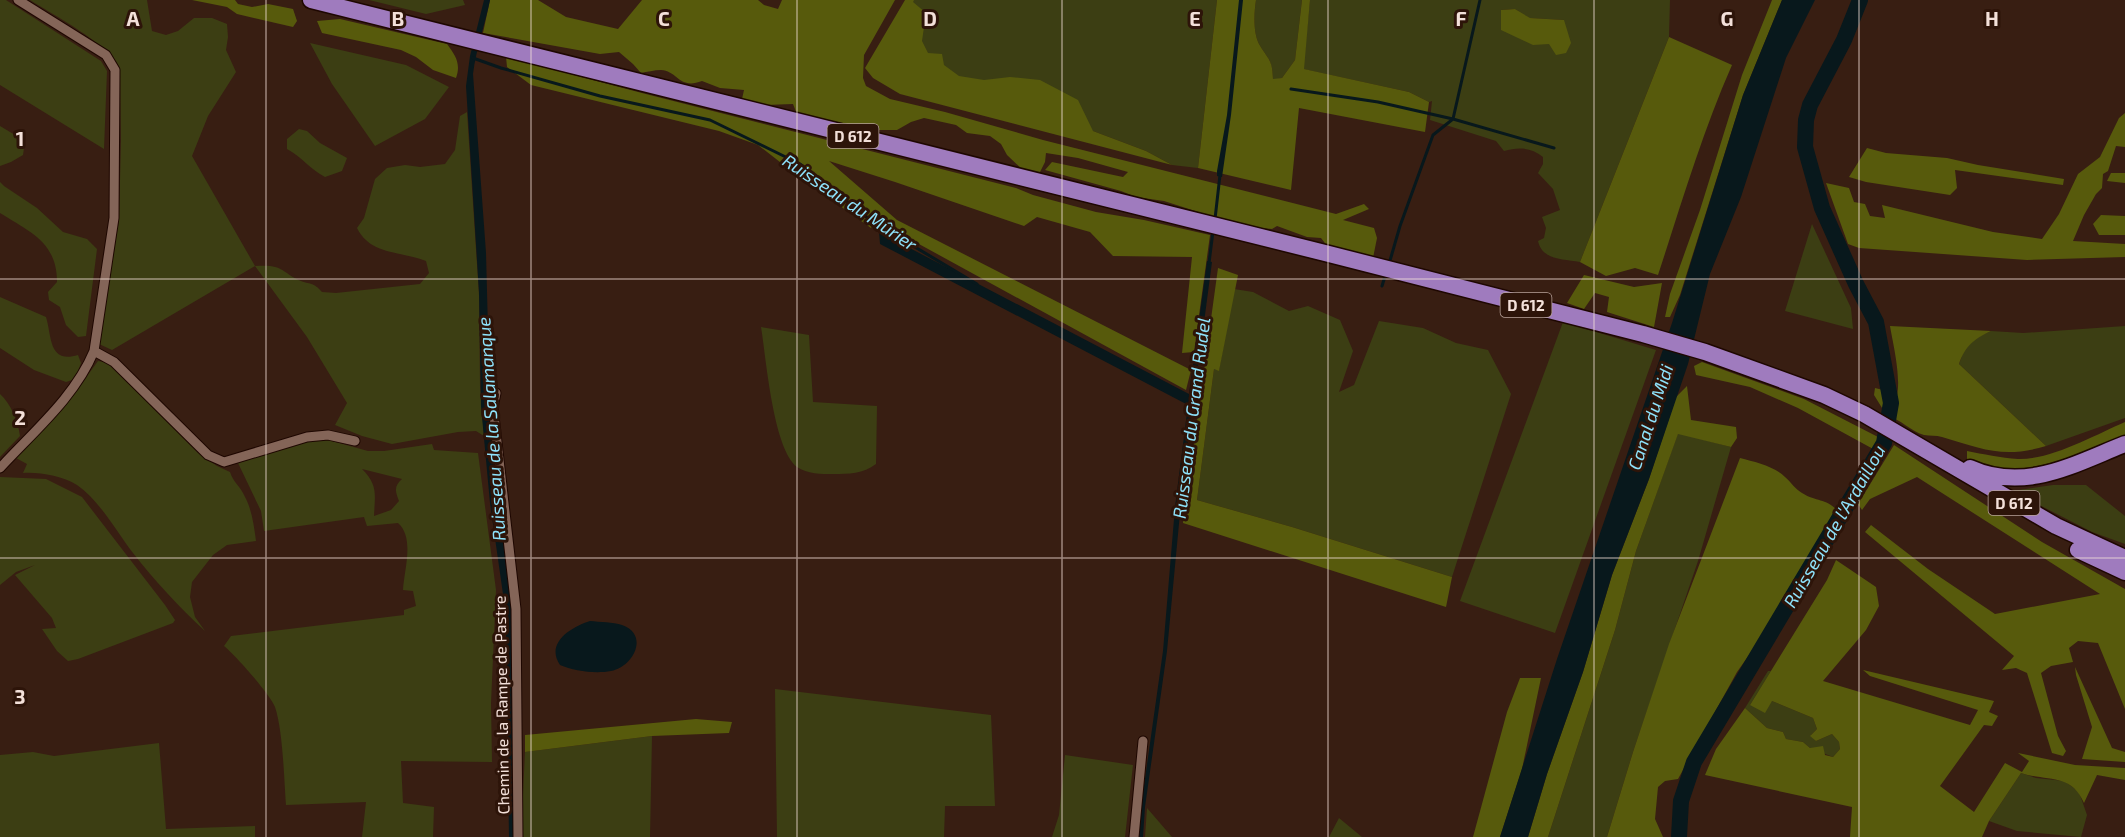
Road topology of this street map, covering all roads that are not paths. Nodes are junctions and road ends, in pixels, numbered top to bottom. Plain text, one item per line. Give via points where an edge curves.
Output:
1 (18, 0) edge
2 (311, 0) edge
3 (93, 351) junction
4 (496, 393) dead end
5 (1895, 433) junction
6 (355, 441) dead end
7 (2125, 444) edge
8 (0, 468) edge
9 (2054, 531) junction
10 (2125, 558) edge
11 (2125, 564) edge
12 (2125, 572) edge
13 (1143, 741) dead end
14 (518, 837) edge
15 (1134, 837) edge

1 - 3 street via 106,55 115,70 114,218
2 - 5 highway, D 612 via 1643,334 1785,381
3 - 6 street via 114,362 216,460 225,462 307,437 328,435
3 - 8 street via 73,389
4 - 14 street, Chemin de la Rampe de Pastre via 493,407 516,609
5 - 7 highway, D 612 via 1985,475 2014,479 2043,475
5 - 9 highway, D 612
5 - 10 highway, D 612 via 2056,526
9 - 11 highway, D 612
9 - 12 highway via 2073,547
13 - 15 street

